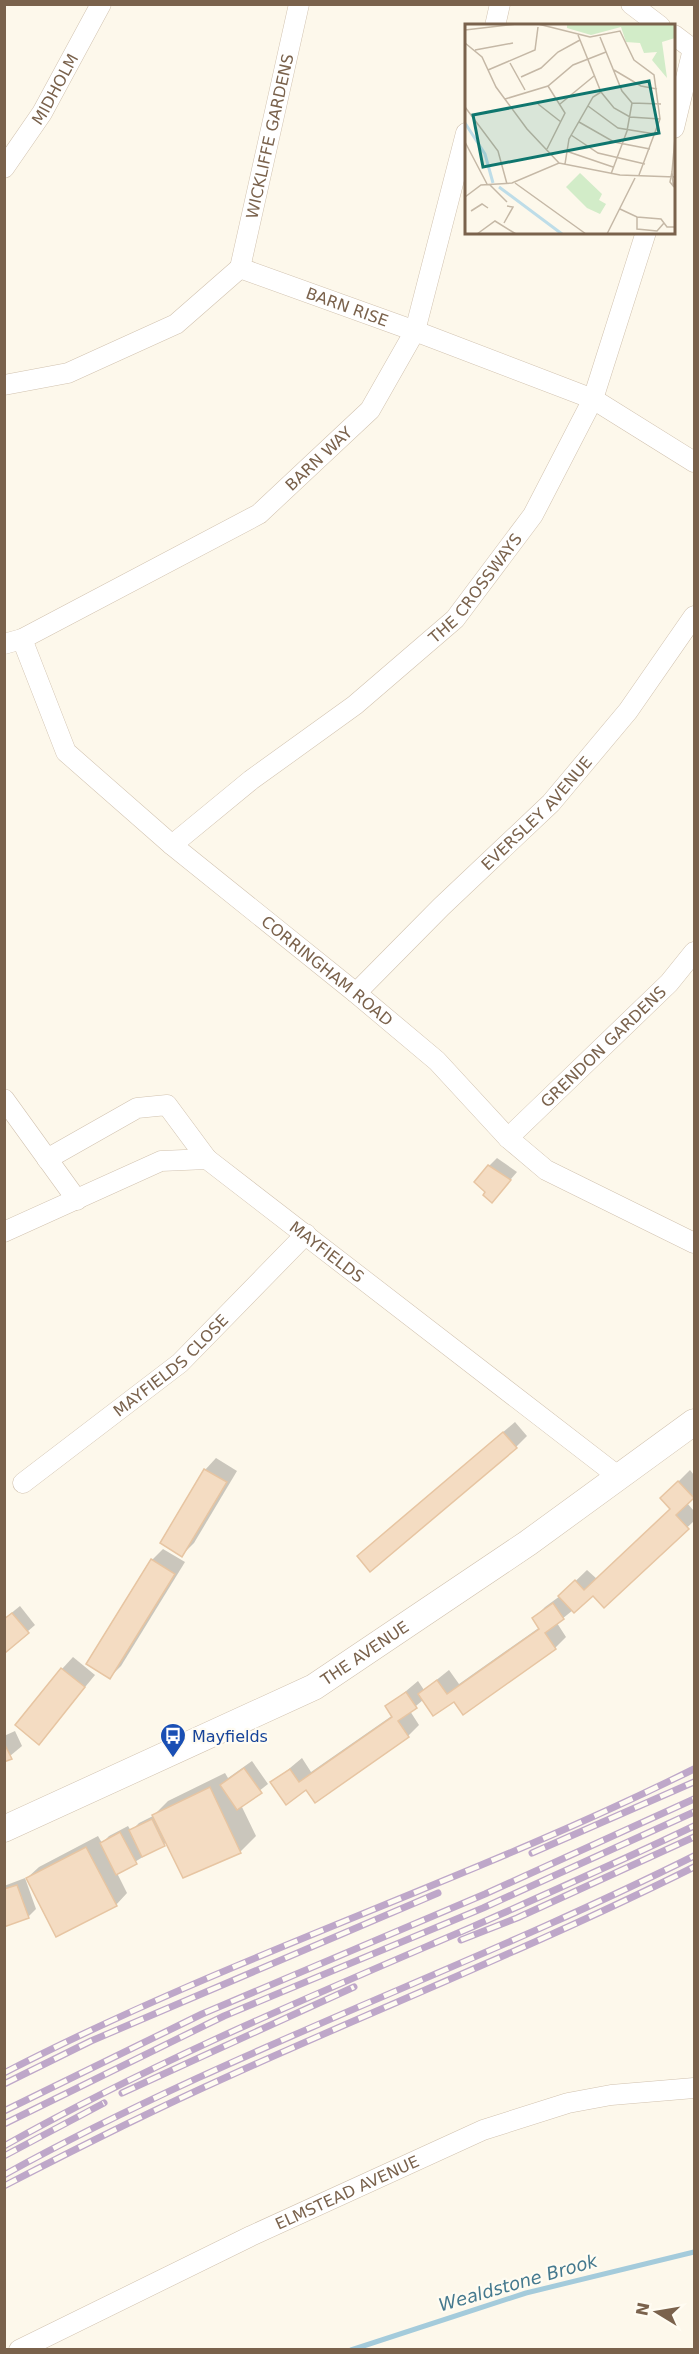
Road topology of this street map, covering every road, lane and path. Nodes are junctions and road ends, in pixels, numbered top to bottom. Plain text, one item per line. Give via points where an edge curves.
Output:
1 (101, 4) edge
2 (299, 4) edge
3 (500, 4) edge
4 (631, 4) edge
5 (495, 24) edge
6 (657, 24) edge
7 (675, 36) edge
8 (694, 49) edge
9 (675, 124) edge
10 (465, 138) edge
11 (4, 168) edge
12 (645, 234) edge
13 (240, 268) junction
14 (415, 331) junction
15 (4, 385) edge
16 (593, 399) junction
17 (694, 462) edge
18 (694, 616) edge
19 (13, 642) edge
20 (172, 845) junction
21 (694, 952) edge
22 (356, 993) junction
23 (4, 1099) edge
24 (508, 1138) junction
25 (47, 1159) junction
26 (207, 1159) junction
27 (77, 1200) junction
28 (4, 1232) edge
29 (306, 1234) junction
30 (694, 1242) edge
31 (694, 1422) edge
32 (619, 1477) junction
33 (23, 1483) dead end
34 (4, 1829) edge
35 (694, 2088) edge
36 (19, 2349) edge

1 - 11 street, MIDHOLM via 42,114
2 - 13 street, WICKLIFFE GARDENS
3 - 5 street
4 - 6 street
7 - 8 street
8 - 9 street
10 - 14 street, BARN WAY
12 - 16 street, THE CROSSWAYS
13 - 14 street, BARN RISE
13 - 15 street via 176,324 68,373
14 - 16 street, BARN RISE
14 - 19 street, BARN WAY via 370,410 259,514
16 - 17 street, BARN RISE
16 - 20 street, THE CROSSWAYS via 533,515 455,619 356,705 251,780
18 - 22 street, EVERSLEY AVENUE via 628,711 551,803
19 - 20 street, CORRINGHAM ROAD via 66,753
20 - 22 street, CORRINGHAM ROAD
21 - 24 street, GRENDON GARDENS via 669,983
22 - 24 street, CORRINGHAM ROAD via 436,1061
23 - 25 street
24 - 30 street, CORRINGHAM ROAD via 546,1170
25 - 26 street, MAYFIELDS via 138,1108 167,1105
25 - 27 street
26 - 27 street via 161,1161
26 - 29 street, MAYFIELDS
27 - 28 street
29 - 32 street, MAYFIELDS
29 - 33 street, MAYFIELDS CLOSE via 180,1363
31 - 32 street, THE AVENUE
32 - 34 street, THE AVENUE via 314,1687
35 - 36 street, ELMSTEAD AVENUE via 568,2103 483,2130 240,2241

